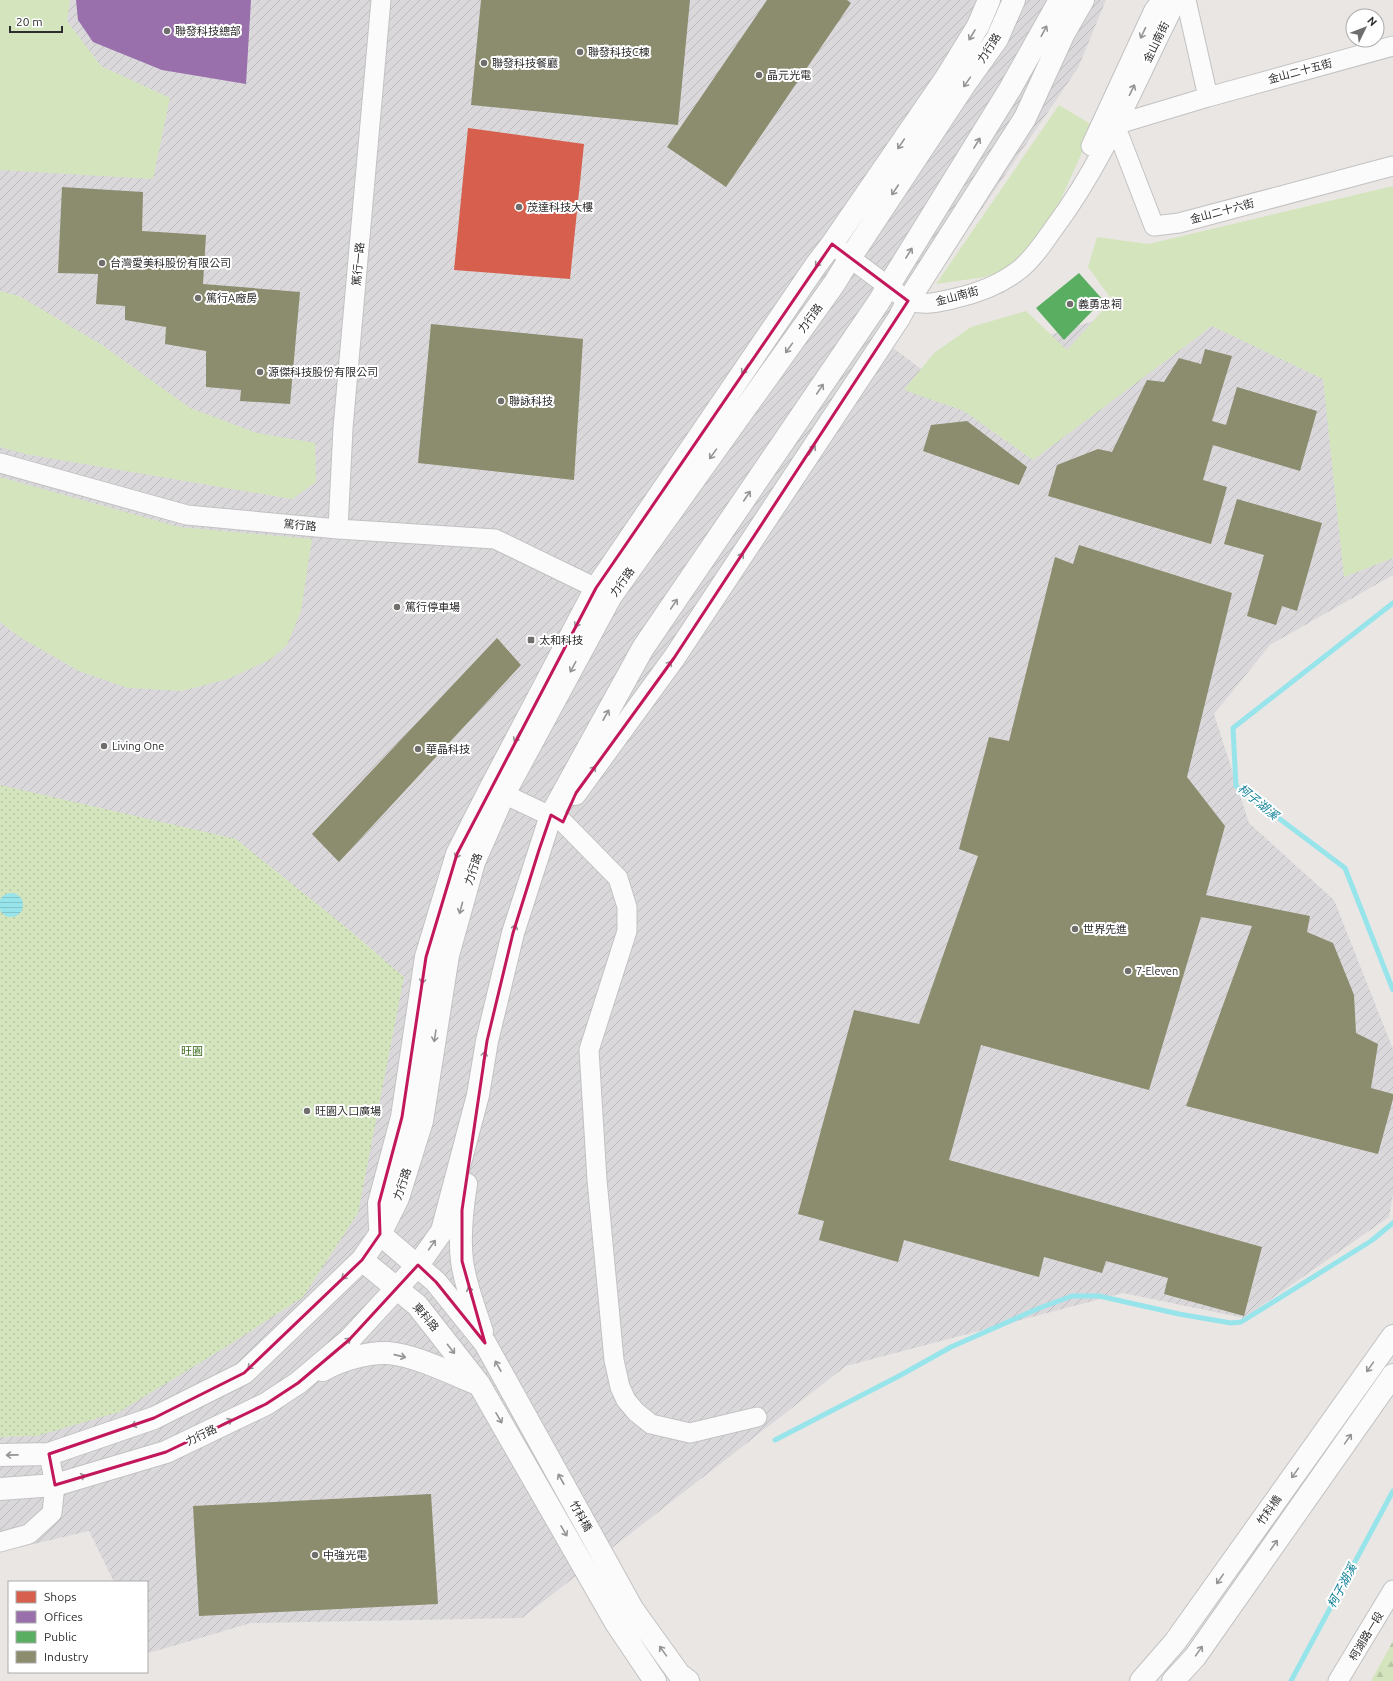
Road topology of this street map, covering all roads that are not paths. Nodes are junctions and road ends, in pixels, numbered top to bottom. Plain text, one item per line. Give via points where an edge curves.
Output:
1 (381, 0) edge
2 (990, 0) edge
3 (1014, 0) edge
4 (1060, 0) edge
5 (1083, 0) edge
6 (1162, 0) edge
7 (1174, 0) edge
8 (1186, 0) edge
9 (1393, 46) edge
10 (1208, 97) junction
11 (1115, 125) junction
12 (1393, 166) edge
13 (1068, 210) junction
14 (832, 244) junction
15 (850, 258) junction
16 (889, 287) junction
17 (908, 301) junction
18 (0, 464) edge
19 (338, 529) junction
20 (596, 588) junction
21 (497, 792) junction
22 (557, 819) junction
23 (478, 1095) junction
24 (380, 1234) junction
25 (362, 1260) junction
26 (418, 1265) junction
27 (397, 1289) junction
28 (1393, 1336) edge
29 (485, 1343) junction
30 (1393, 1375) edge
31 (298, 1383) junction
32 (479, 1384) junction
33 (757, 1417) dead end
34 (49, 1454) junction
35 (0, 1455) edge
36 (55, 1485) junction
37 (0, 1489) edge
38 (0, 1542) edge
39 (1393, 1590) edge
40 (655, 1681) edge
41 (688, 1681) edge
42 (1141, 1681) edge
43 (1173, 1681) edge
44 (1338, 1681) edge

1 - 19 street, 篤行一路 via 344,428
2 -> 14 street, 力行路 via 978,26 946,78
3 -> 15 street, 力行路 via 997,39
16 -> 4 street, 力行路 via 1014,83
5 - 17 street, 力行路 via 1064,33 1025,118
6 -> 13 street, 金山南街 via 1154,10 1069,193
11 -> 7 street, 金山南街 via 1170,14
8 - 10 street
9 - 10 street, 金山二十五街
10 - 11 street, 金山二十五街
11 - 12 street, 金山二十六街 via 1154,226 1179,223
11 - 13 street, 金山南街
13 - 17 street, 金山南街 via 1020,270 994,285 965,296 934,303
14 - 15 street
14 -> 20 street, 力行路
15 - 16 street
15 -> 21 street, 力行路 via 611,596
16 - 17 street
22 -> 16 street, 力行路 via 643,648
22 -> 17 street, 力行路 via 674,658
18 - 19 street, 篤行路 via 187,515
19 - 20 street, 篤行路 via 495,539
20 -> 21 street, 力行路
21 - 22 street
21 -> 24 street, 力行路 via 448,955 422,1121 398,1198
23 -> 22 street, 力行路 via 487,1041 513,933 539,850
22 - 33 street via 618,878 627,907 627,931 590,1050 598,1187 614,1360 620,1387 636,1412 651,1424 690,1433
26 -> 23 street, 力行路 via 442,1231
29 -> 23 street via 462,1261 462,1210
24 - 25 street, 力行路
24 - 26 street
25 - 27 street, 東科路
25 -> 34 street, 力行路 via 244,1373 154,1418
26 - 27 street, 力行路
26 - 29 street via 436,1282
31 -> 27 street, 力行路 via 349,1340
27 -> 32 street, 東科路 via 417,1305
28 -> 42 street, 竹科橋 via 1175,1642
41 -> 29 street, 竹科橋 via 680,1674 633,1610
43 -> 30 street via 1195,1657
31 -> 32 street via 332,1364 359,1356 387,1353 423,1361
36 -> 31 street, 力行路 via 166,1452 266,1404
32 -> 40 street, 竹科橋 via 616,1623
34 -> 35 street, 力行路
34 - 36 street
36 - 37 street, 力行路
36 - 38 street via 52,1513 29,1534
39 - 44 street, 柯湖路一段

